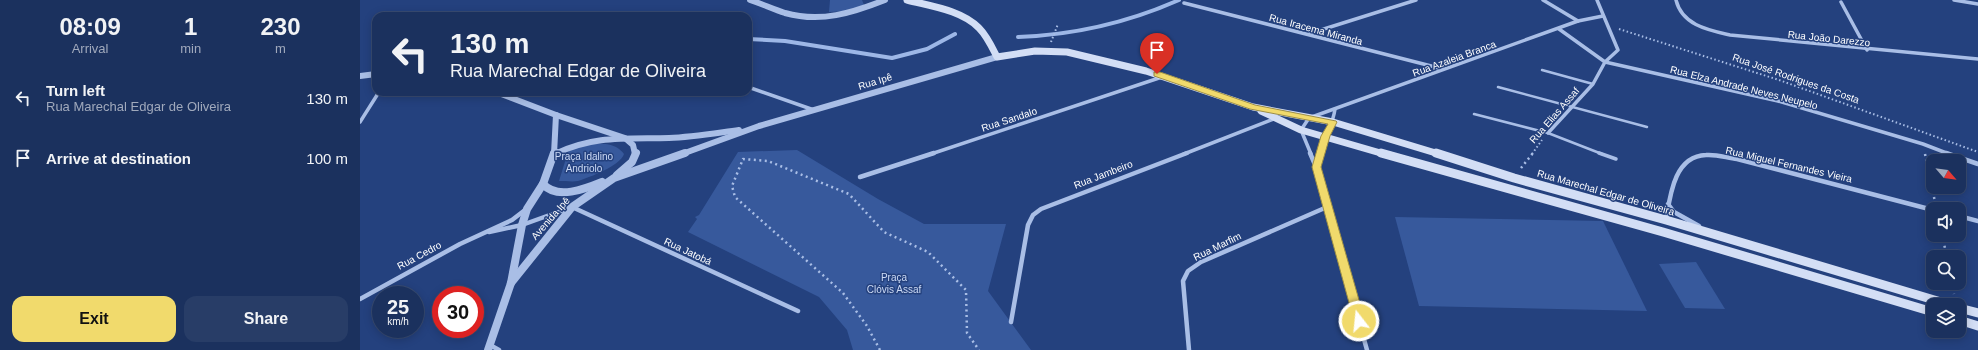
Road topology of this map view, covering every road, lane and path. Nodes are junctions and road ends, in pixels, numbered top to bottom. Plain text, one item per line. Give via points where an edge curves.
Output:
1 (750, 0) edge
2 (885, 0) edge
3 (907, 0) edge
4 (1416, 0) edge
5 (1542, 0) edge
6 (1596, 0) edge
7 (1676, 0) edge
8 (1954, 0) edge
9 (1841, 2) dead end
10 (1184, 3) dead end
11 (1978, 4) edge
12 (1603, 16) junction
13 (1578, 21) junction
14 (1058, 24) dead end
15 (1607, 25) junction
16 (1558, 28) junction
17 (1308, 34) junction
18 (1051, 42) dead end
19 (1867, 50) junction
20 (997, 57) junction
21 (1978, 59) edge
22 (1605, 62) junction
23 (1444, 69) junction
24 (1542, 70) dead end
25 (372, 74) edge
26 (360, 76) edge
27 (1164, 76) junction
28 (1593, 84) junction
29 (1498, 87) dead end
30 (752, 88) edge
31 (376, 96) edge
32 (506, 96) edge
33 (1571, 106) junction
34 (1253, 107) junction
35 (1334, 109) junction
36 (814, 110) junction
37 (1282, 112) junction
38 (1474, 114) dead end
39 (556, 115) junction
40 (1275, 118) junction
41 (1310, 118) junction
42 (360, 122) edge
43 (1333, 122) junction
44 (759, 126) junction
45 (1647, 127) dead end
46 (1301, 130) junction
47 (1548, 133) junction
48 (1325, 136) junction
49 (625, 138) junction
50 (1923, 144) junction
51 (1978, 152) edge
52 (554, 154) junction
53 (1616, 159) dead end
54 (1978, 164) edge
55 (1316, 167) junction
56 (860, 177) dead end
57 (614, 178) junction
58 (1514, 178) junction
59 (543, 184) junction
60 (1935, 202) edge
61 (1668, 204) junction
62 (572, 207) junction
63 (1327, 207) junction
64 (1926, 208) edge
65 (527, 209) junction
66 (1966, 218) edge
67 (1666, 220) junction
68 (1978, 221) edge
69 (522, 225) junction
70 (489, 232) junction
71 (1721, 236) junction
72 (511, 282) junction
73 (1927, 298) edge
74 (360, 299) edge
75 (1926, 310) edge
76 (1966, 310) edge
77 (798, 311) dead end
78 (1978, 313) edge
79 (1011, 322) dead end
80 (1966, 322) edge
81 (1978, 326) edge
82 (488, 348) edge
83 (499, 350) edge
84 (880, 350) edge
85 (979, 350) edge
86 (1189, 350) edge
87 (1367, 350) edge

1 - 2 street via 790,14 819,19 845,16
3 - 20 main road via 966,18 978,26
4 - 17 street
5 - 13 street
6 - 12 street
7 - 19 street, Rua João Darezzo via 1678,10 1694,24 1727,34
8 - 11 street
9 - 19 street
10 - 17 street, Rua Iracema Miranda
12 - 13 street, Rua Azaleia Branca
12 - 15 street
13 - 16 street, Rua Azaleia Branca
14 - 18 path
15 - 22 street via 1618,47
15 - 51 path, Rua José Rodrigues da Costa via 1779,80
16 - 22 street, Rua Elza Andrade Neves Neupelo
16 - 23 street, Rua Azaleia Branca
17 - 23 street, Rua Iracema Miranda
19 - 21 street, Rua João Darezzo
20 - 27 main road, Rua Marechal Edgar de Oliveira via 1035,51 1067,52
20 - 36 street, Rua Ipê
22 - 28 street, Rua Elias Assaf
22 - 50 street, Rua Elza Andrade Neves Neupelo via 1778,101
23 - 35 street, Rua Azaleia Branca
24 - 28 lane
25 - 26 street
27 - 34 main road, Rua Marechal Edgar de Oliveira
27 - 56 street, Rua Sandalo
28 - 33 street, Rua Elias Assaf
29 - 33 lane
30 - 36 street
31 - 42 street
32 - 39 street
33 - 45 lane
33 - 47 street, Rua Elias Assaf
34 - 37 main road, Rua Marechal Edgar de Oliveira
34 - 40 main road, Rua Marechal Edgar de Oliveira
35 - 41 street, Rua Azaleia Branca
35 - 43 street
36 - 44 street, Rua Ipê
37 - 40 street, Rua Jambeiro
37 - 41 main road, Rua Marechal Edgar de Oliveira
38 - 47 lane
39 - 49 street
39 - 52 street
40 - 46 main road, Rua Marechal Edgar de Oliveira
40 - 79 street, Rua Jambeiro via 1041,209 1033,215 1028,226
41 - 43 main road, Rua Marechal Edgar de Oliveira
41 - 46 street
43 - 48 street
43 - 58 main road, Rua Marechal Edgar de Oliveira via 1435,151
44 - 49 street, Rua Ipê via 695,137
44 - 57 street, Rua Ipê
46 - 48 main road, Rua Marechal Edgar de Oliveira
46 - 55 street
47 - 53 lane
47 - 58 path, Rua Elias Assaf
48 - 55 street
48 - 75 main road, Rua Marechal Edgar de Oliveira via 1664,232
49 - 52 street via 582,141
49 - 57 street via 636,152 632,162
50 - 54 street, Rua Elza Andrade Neves Neupelo
50 - 60 path
52 - 59 street
55 - 63 street
57 - 59 street via 594,186 560,192 550,190
57 - 62 street, Avenida Ipê
58 - 67 main road, Rua Marechal Edgar de Oliveira
59 - 65 street, Avenida Ipê
61 - 64 street, Rua Miguel Fernandes Vieira via 1671,187 1683,166 1692,159 1704,155 1745,161
61 - 67 street, Rua Miguel Fernandes Vieira
61 - 71 street via 1674,212 1687,220
62 - 69 street, Rua Cedro
62 - 72 street, Avenida Ipê
62 - 77 street, Rua Jatobá
63 - 86 street, Rua Marfim via 1201,262 1188,271 1183,281
63 - 87 street
65 - 69 street, Avenida Ipê
65 - 70 street, Rua Cedro
66 - 68 street
67 - 71 main road, Rua Marechal Edgar de Oliveira
69 - 70 street, Rua Cedro
69 - 72 street, Avenida Ipê
70 - 74 street, Rua Cedro via 454,247
71 - 73 main road, Rua Marechal Edgar de Oliveira
72 - 82 street, Avenida Ipê
76 - 78 main road
80 - 81 main road
82 - 83 street
84 - 85 path via 867,326 843,293 735,197 732,186 743,159 768,161 848,194 884,232 928,252 966,290 967,333

